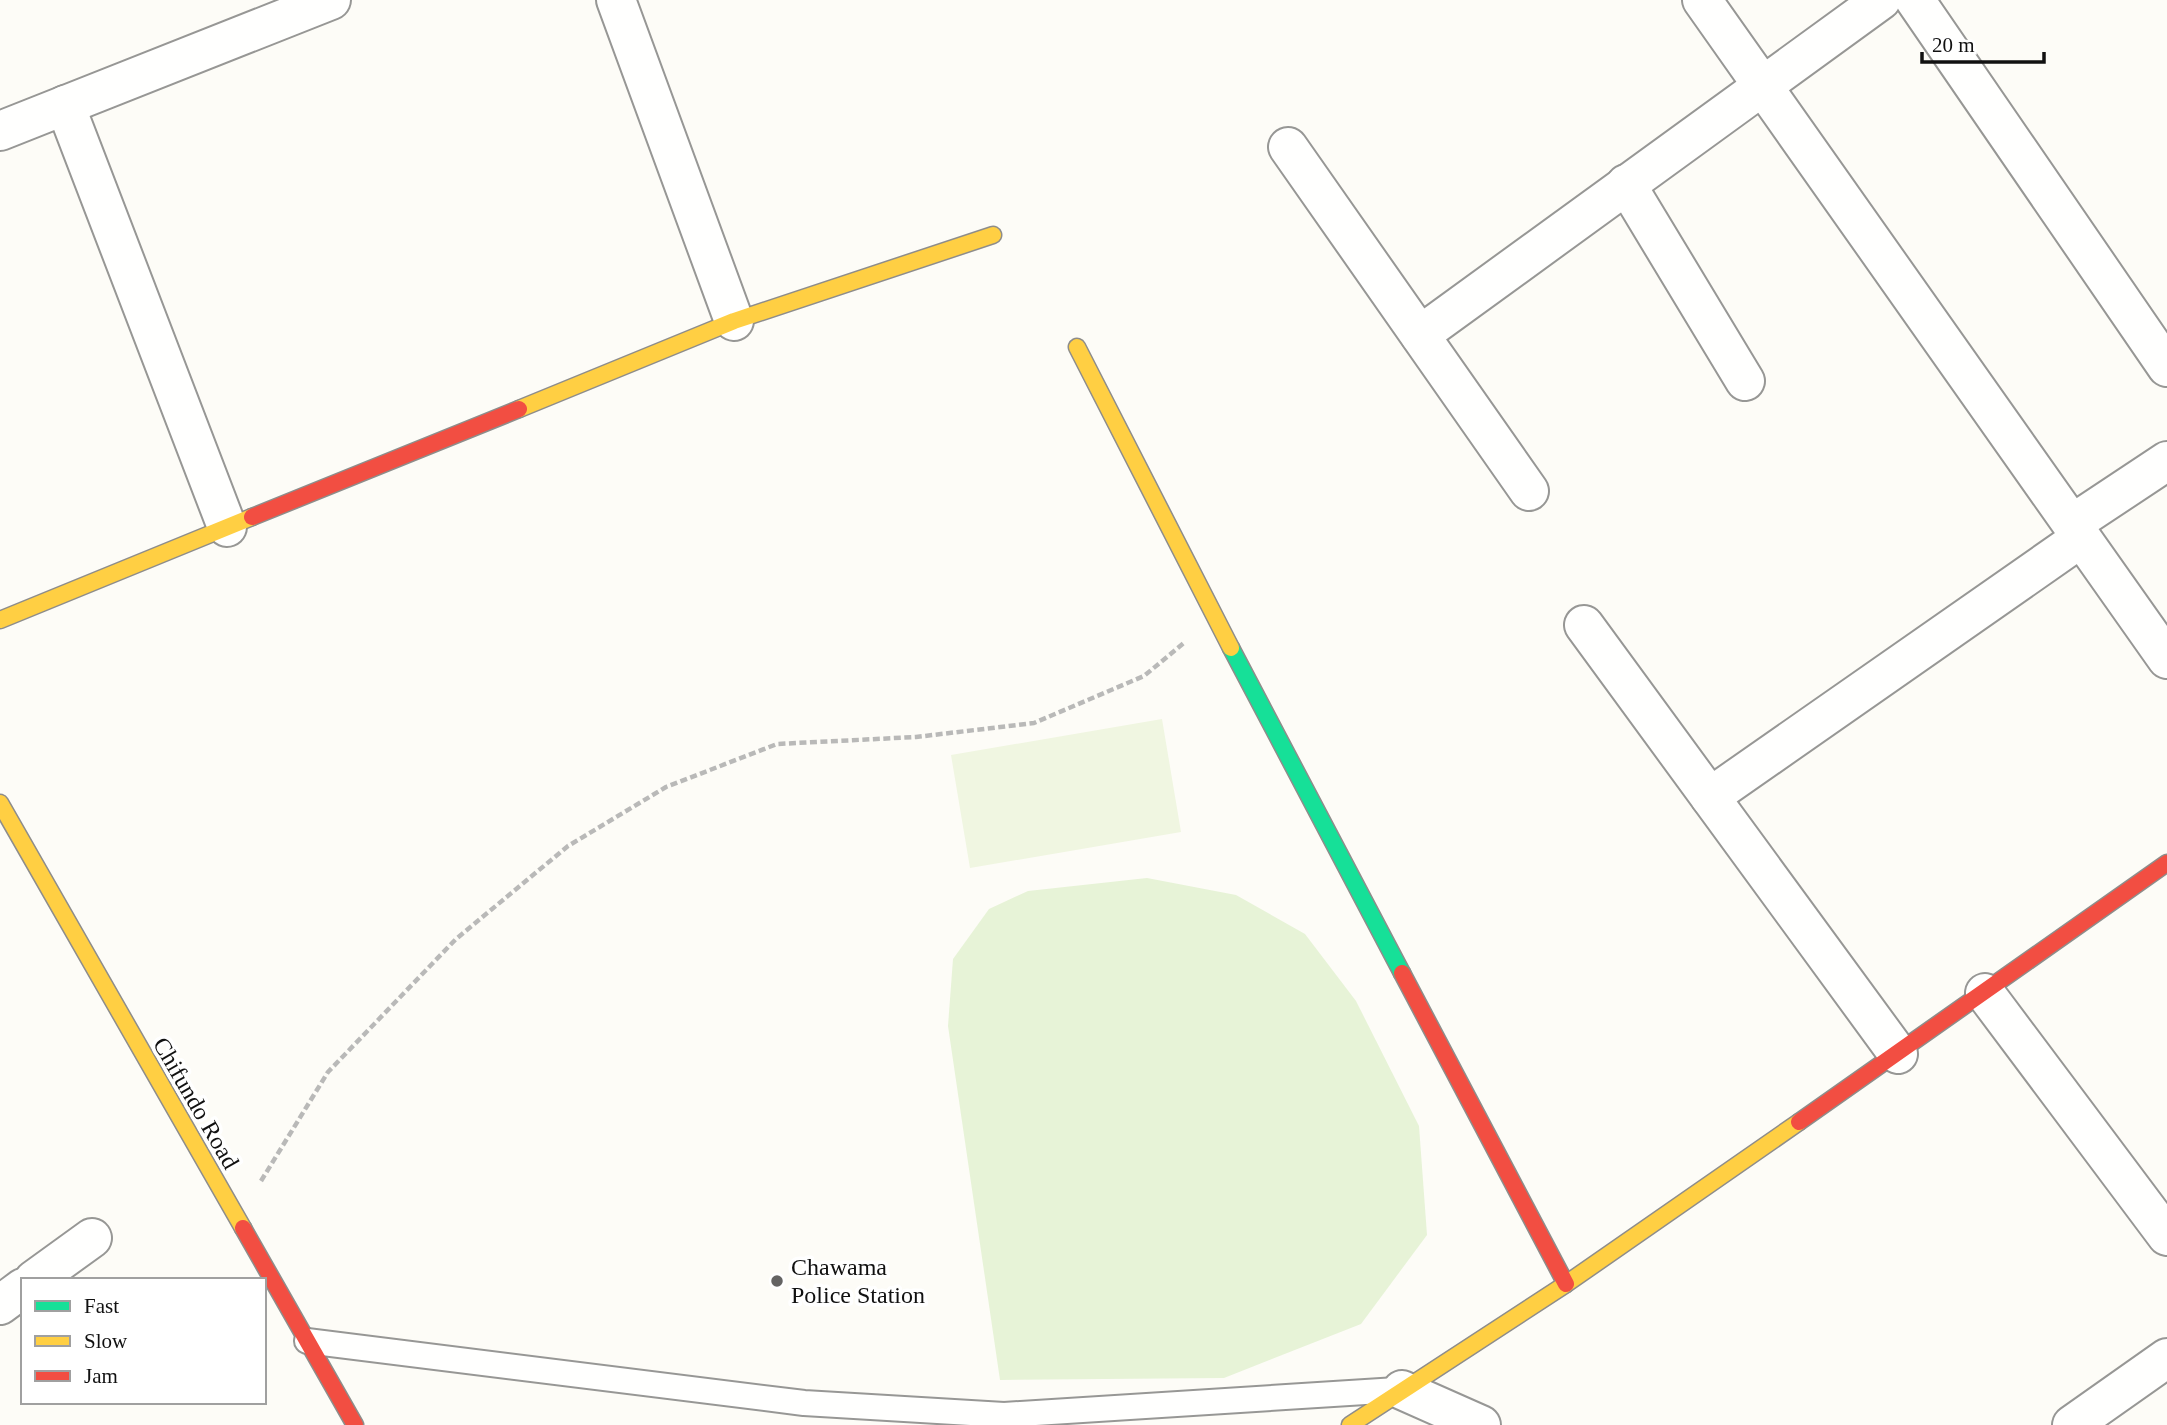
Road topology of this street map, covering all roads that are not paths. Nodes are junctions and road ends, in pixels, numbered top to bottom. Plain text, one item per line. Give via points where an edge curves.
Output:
1 (331, 0) edge
2 (616, 0) edge
3 (1702, 0) edge
4 (1881, 0) edge
5 (1915, 0) edge
6 (1762, 85) junction
7 (65, 105) junction
8 (0, 131) edge
9 (1288, 147) dead end
10 (1626, 184) junction
11 (993, 235) dead end
12 (734, 321) junction
13 (1420, 335) junction
14 (1077, 347) dead end
15 (2167, 368) edge
16 (1745, 381) dead end
17 (2167, 461) edge
18 (1529, 491) dead end
19 (227, 527) junction
20 (2077, 531) junction
21 (0, 620) edge
22 (1584, 625) dead end
23 (2167, 659) edge
24 (1710, 797) junction
25 (0, 803) edge
26 (2167, 863) edge
27 (1985, 993) junction
28 (1898, 1054) junction
29 (2167, 1236) edge
30 (92, 1238) dead end
31 (37, 1278) edge
32 (1566, 1284) junction
33 (21, 1289) edge
34 (0, 1305) edge
35 (307, 1341) junction
36 (2167, 1358) edge
37 (1402, 1390) junction
38 (355, 1425) edge
39 (1350, 1425) edge
40 (1481, 1425) edge
41 (2071, 1425) edge

1 - 7 street
2 - 12 street
3 - 6 street
4 - 6 street
5 - 15 street
6 - 10 street
6 - 20 street
7 - 8 street
7 - 19 street
9 - 13 street
10 - 13 street
10 - 16 street
11 - 12 street
12 - 19 street
13 - 18 street
14 - 32 street
17 - 20 street
19 - 21 street
20 - 23 street
20 - 24 street
22 - 24 street
24 - 28 street
25 - 35 street, Chifundo Road
26 - 27 street
27 - 28 street
27 - 29 street
28 - 32 street
30 - 31 street
32 - 37 street
33 - 34 street
35 - 37 lane via 804,1403 1004,1415
35 - 38 street, Chifundo Road
36 - 41 street
37 - 39 street
37 - 40 street

